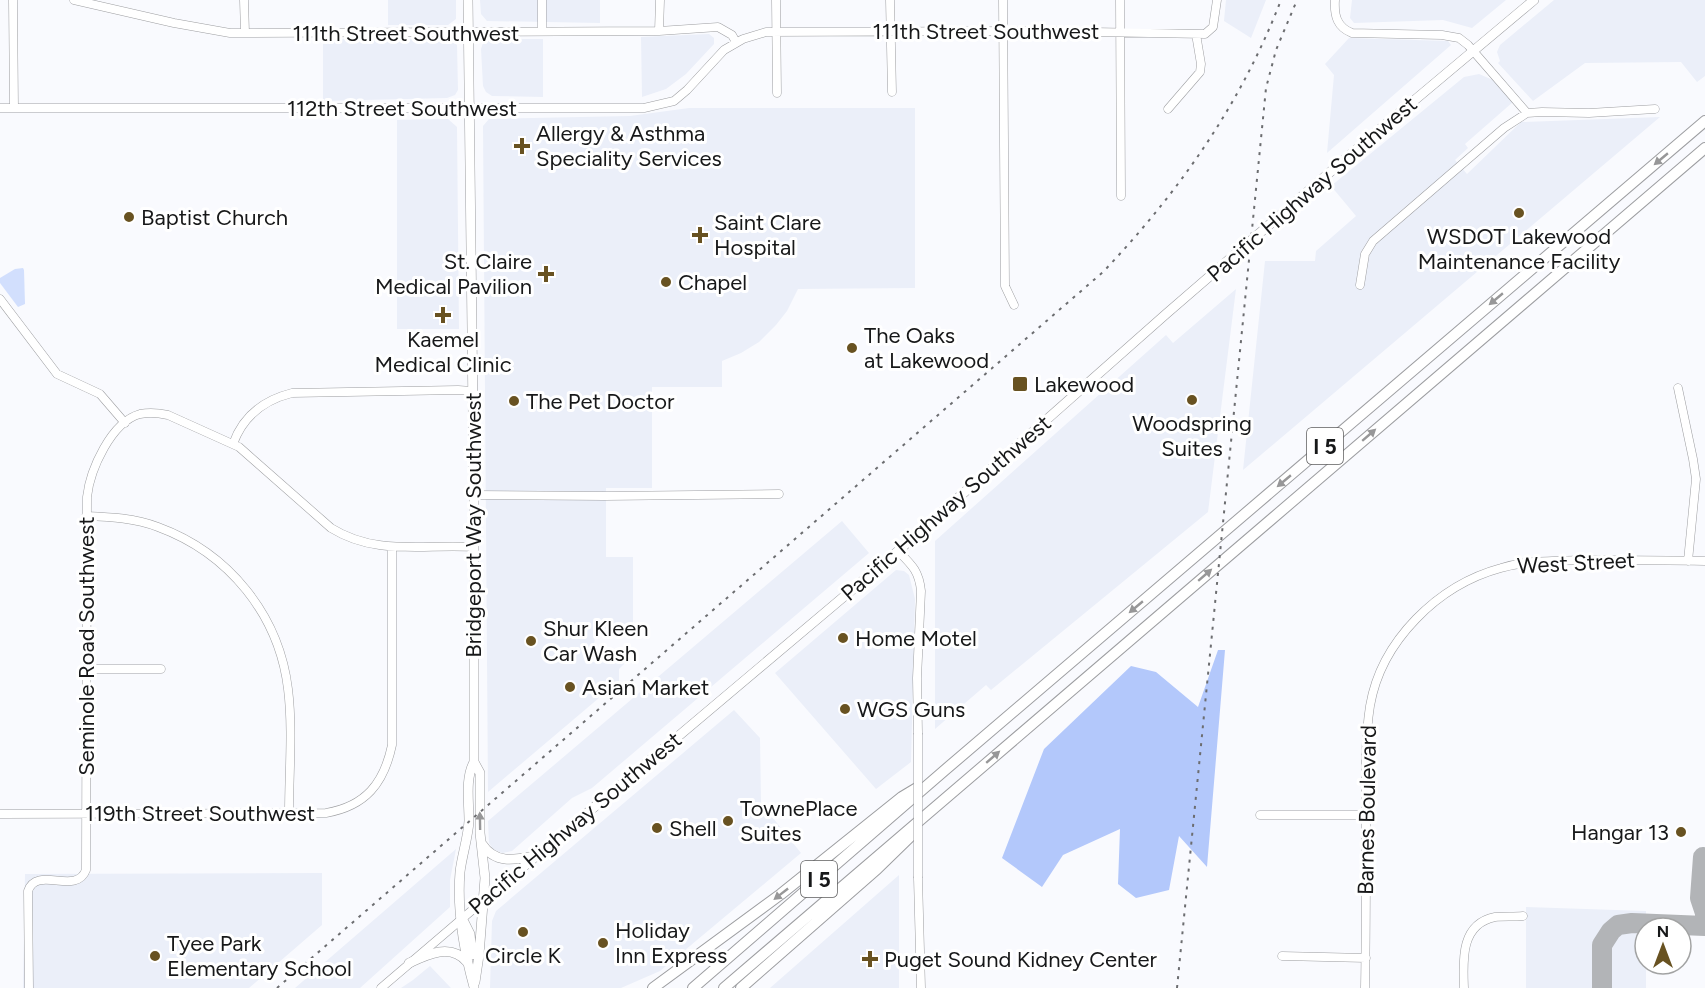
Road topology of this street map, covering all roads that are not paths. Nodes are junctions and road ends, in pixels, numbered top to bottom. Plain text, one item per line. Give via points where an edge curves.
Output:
1 (13, 0) edge
2 (74, 0) edge
3 (244, 0) edge
4 (468, 0) edge
5 (542, 0) edge
6 (660, 0) edge
7 (776, 0) edge
8 (890, 0) edge
9 (1003, 0) edge
10 (1120, 0) edge
11 (1217, 0) edge
12 (1335, 0) edge
13 (1534, 0) edge
14 (776, 30) junction
15 (890, 30) junction
16 (469, 31) junction
17 (542, 31) junction
18 (660, 31) junction
19 (1004, 31) junction
20 (1120, 32) junction
21 (245, 33) junction
22 (1196, 34) junction
23 (736, 42) junction
24 (1474, 51) junction
25 (892, 92) dead end
26 (777, 93) dead end
27 (470, 107) junction
28 (0, 108) edge
29 (14, 108) junction
30 (1168, 109) dead end
31 (1655, 109) dead end
32 (1527, 113) junction
33 (1705, 121) edge
34 (1705, 148) edge
35 (1121, 196) dead end
36 (1360, 285) dead end
37 (0, 299) edge
38 (1014, 305) dead end
39 (1678, 388) dead end
40 (472, 391) junction
41 (125, 423) junction
42 (233, 444) junction
43 (474, 495) junction
44 (779, 495) dead end
45 (86, 516) junction
46 (392, 547) junction
47 (473, 547) junction
48 (898, 551) junction
49 (1688, 561) junction
50 (1705, 561) edge
51 (1399, 638) joint
52 (87, 669) junction
53 (161, 669) dead end
54 (474, 762) junction
55 (945, 770) junction
56 (949, 795) junction
57 (289, 813) junction
58 (0, 814) edge
59 (86, 814) junction
60 (1260, 815) dead end
61 (1366, 815) junction
62 (481, 842) junction
63 (537, 856) junction
64 (484, 900) junction
65 (1523, 916) dead end
66 (462, 918) junction
67 (1282, 956) dead end
68 (1366, 958) junction
69 (410, 963) junction
70 (468, 963) junction
71 (477, 968) junction
72 (474, 987) edge
73 (29, 988) edge
74 (381, 988) edge
75 (653, 988) edge
76 (693, 988) edge
77 (724, 988) edge
78 (741, 988) edge
79 (921, 988) edge
80 (1365, 988) edge
81 (1464, 988) edge

1 - 29 street
2 - 21 street, 111th Street Southwest via 192,27
3 - 21 street
4 - 16 main road, Bridgeport Way Southwest
5 - 17 street
6 - 18 street
7 - 14 street
8 - 15 street
9 - 19 street
10 - 20 street
11 - 22 street via 1213,27 1205,34
12 - 24 street via 1335,18 1355,34 1450,36
13 - 24 main road, Pacific Highway Southwest
14 - 15 street, 111th Street Southwest
14 - 23 street, 112th Street Southwest
14 - 26 street
15 - 19 street, 111th Street Southwest
15 - 25 street
16 - 17 street, 111th Street Southwest
16 - 21 street, 111th Street Southwest
16 - 27 main road, Bridgeport Way Southwest
17 - 18 street, 111th Street Southwest
18 - 23 street, 111th Street Southwest via 718,27 732,34
19 - 20 street, 111th Street Southwest
19 - 38 street via 1005,286
20 - 22 street, 111th Street Southwest
20 - 35 street
22 - 30 street via 1200,72
23 - 27 street, 112th Street Southwest via 719,54 681,96 666,104 644,108
24 - 32 street
24 - 48 main road, Pacific Highway Southwest via 1166,314
27 - 29 street, 112th Street Southwest
27 - 40 main road, Bridgeport Way Southwest
28 - 29 street, 112th Street Southwest
31 - 32 street
32 - 36 street via 1504,128 1373,241 1364,258
33 -> 55 highway, I 5
56 -> 34 highway, I 5
37 - 41 street via 57,374 100,394
39 - 49 street via 1696,479
40 - 42 street via 292,393 258,408 241,427
40 - 43 main road, Bridgeport Way Southwest
41 - 42 street via 141,414 159,413
41 - 45 street, Seminole Road Southwest via 95,465
42 - 46 street via 331,528 361,542
43 - 44 street
43 - 47 main road, Bridgeport Way Southwest
45 - 52 street, Seminole Road Southwest
45 - 57 street via 136,521 176,534 215,558 254,598 277,641 286,678 290,706
46 - 47 street
46 - 57 street, 119th Street Southwest via 393,739 385,772 371,791 350,806 326,813
47 - 54 main road, Bridgeport Way Southwest
48 - 63 main road, Pacific Highway Southwest
48 - 79 street, bridge via 919,577 921,591 917,678
49 - 50 street, West Street
49 - 51 street, West Street via 1547,561 1501,567 1444,595
51 - 61 street, Barnes Boulevard via 1370,705
52 - 53 street
52 - 59 street, Seminole Road Southwest
62 -> 54 main road, Bridgeport Way Southwest via 480,773
54 - 66 main road, Bridgeport Way Southwest via 468,772 469,823 460,871
55 -> 75 highway via 902,797 781,894
55 - 76 highway, I 5
56 - 77 highway, I 5
56 - 78 highway via 904,844
57 - 59 street, 119th Street Southwest
58 - 59 street, 119th Street Southwest
59 - 73 street, Seminole Road Southwest via 86,870 81,878 62,882 40,880 29,888
60 - 61 street
61 - 68 street, Barnes Boulevard
62 - 63 main road via 498,858
62 - 64 main road, Bridgeport Way Southwest
63 - 64 main road, Pacific Highway Southwest
64 - 66 street, Pacific Highway Southwest
64 - 71 main road, Bridgeport Way Southwest
65 - 81 street via 1492,918 1472,931 1465,947
66 - 69 street, Pacific Highway Southwest
66 - 70 main road, Bridgeport Way Southwest
66 - 71 main road via 470,934
67 - 68 street
68 - 80 street, Barnes Boulevard
69 - 70 main road via 428,954 449,951
69 - 74 street, Pacific Highway Southwest
70 - 72 main road, Bridgeport Way Southwest
71 - 72 main road, Bridgeport Way Southwest

